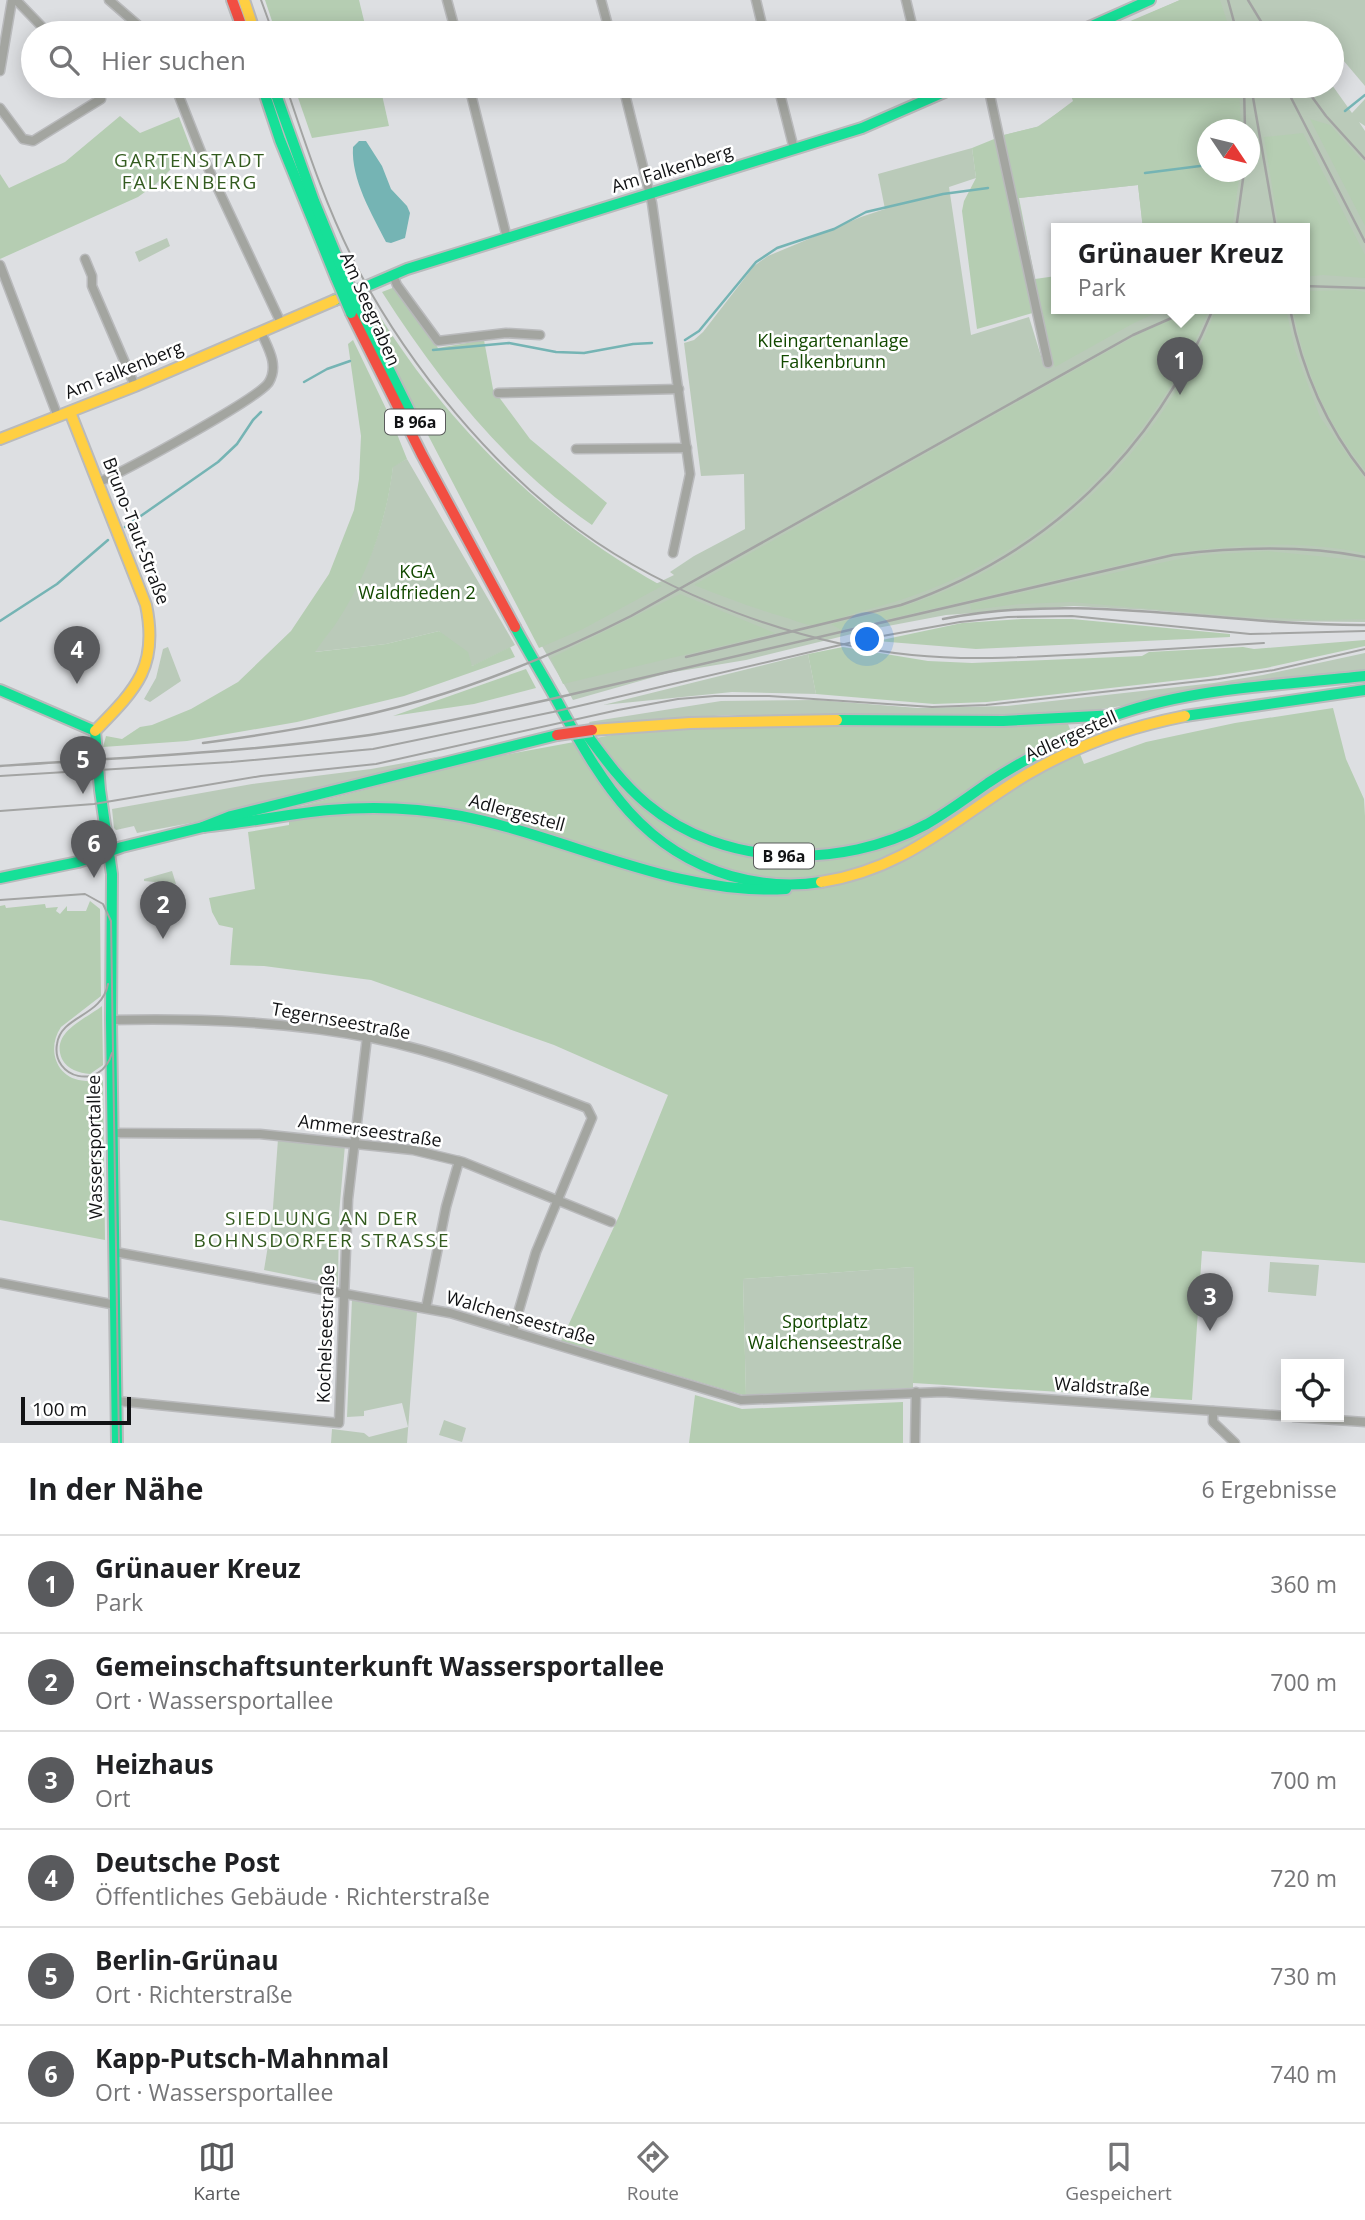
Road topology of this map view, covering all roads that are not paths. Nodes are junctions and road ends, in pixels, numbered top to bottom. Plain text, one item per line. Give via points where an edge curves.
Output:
1 (14, 0) edge
2 (109, 0) edge
3 (232, 0) edge
4 (244, 0) edge
5 (447, 0) edge
6 (601, 0) edge
7 (756, 0) edge
8 (906, 0) edge
9 (1150, 0) edge
10 (36, 21) edge
11 (133, 21) edge
12 (240, 21) edge
13 (251, 21) edge
14 (453, 21) edge
15 (607, 21) edge
16 (761, 21) edge
17 (911, 21) edge
18 (1103, 21) edge
19 (0, 71) edge
20 (100, 98) edge
21 (180, 98) edge
22 (266, 98) edge
23 (277, 98) edge
24 (472, 98) edge
25 (626, 98) edge
26 (781, 98) edge
27 (931, 98) edge
28 (991, 98) edge
29 (0, 108) edge
30 (794, 149) junction
31 (650, 194) junction
32 (507, 238) junction
33 (85, 259) dead end
34 (0, 265) edge
35 (393, 275) junction
36 (340, 276) junction
37 (281, 323) junction
38 (261, 332) junction
39 (540, 335) dead end
40 (1048, 363) dead end
41 (135, 386) junction
42 (679, 389) junction
43 (498, 394) dead end
44 (71, 412) junction
45 (58, 416) junction
46 (0, 439) edge
47 (687, 447) junction
48 (576, 449) dead end
49 (99, 482) junction
50 (470, 536) junction
51 (673, 553) dead end
52 (1365, 676) edge
53 (0, 690) edge
54 (1365, 690) edge
55 (1116, 715) junction
56 (94, 731) junction
57 (203, 827) junction
58 (109, 851) junction
59 (0, 878) edge
60 (817, 885) junction
61 (111, 1020) junction
62 (367, 1037) junction
63 (112, 1133) junction
64 (354, 1142) junction
65 (459, 1161) junction
66 (557, 1200) junction
67 (611, 1222) dead end
68 (115, 1252) junction
69 (0, 1283) edge
70 (343, 1292) junction
71 (116, 1305) junction
72 (426, 1308) junction
73 (513, 1330) junction
74 (916, 1392) junction
75 (117, 1401) junction
76 (1213, 1412) junction
77 (1281, 1416) edge
78 (1344, 1421) edge
79 (1365, 1422) edge
80 (117, 1443) edge
81 (915, 1443) edge
82 (1235, 1443) edge

1 - 10 street
1 - 19 street
2 - 11 street
3 - 12 main road
4 - 13 main road
5 - 14 street
6 - 15 street
7 - 16 street
8 - 17 street
9 - 18 main road
20 - 29 street via 33,141 23,139
21 - 37 street
22 - 36 main road, Am Seegraben / B 96a
23 - 36 main road, Am Seegraben / B 96a
24 - 32 street
25 - 31 street
26 - 30 street
27 - 30 main road, Am Falkenberg
28 - 40 street
30 - 31 main road, Am Falkenberg
31 - 32 main road, Am Falkenberg
31 - 42 street
32 - 35 main road, Am Falkenberg
33 - 41 street
34 - 45 street
35 - 37 main road, Am Falkenberg
35 - 39 street via 438,341 506,333
36 - 50 main road, Am Seegraben / B 96a, bridge
37 - 38 main road, Am Falkenberg
38 - 41 main road, Am Falkenberg
38 - 49 street via 274,368 264,389
41 - 44 main road, Am Falkenberg
42 - 43 street
42 - 47 street
44 - 45 main road, Am Falkenberg
44 - 49 main road, Bruno-Taut-Straße
45 - 46 main road, Am Falkenberg
47 - 48 street
47 - 51 street via 690,474
49 - 56 main road, Bruno-Taut-Straße via 152,626 143,676
50 - 55 main road, Adlergestell / B 96a via 602,759 659,813 728,847 763,855 809,857 890,842 920,828 1039,751
50 - 60 main road, Adlergestell / B 96a via 595,767 632,818 655,838 709,869 764,883
52 - 55 main road, Adlergestell / B 96a via 1219,694
53 - 56 main road
54 - 60 main road, Adlergestell / B 96a via 1202,712 1113,734 1033,771 889,864
55 - 57 main road, Adlergestell, bridge via 987,721 724,720 592,730 231,816
56 - 58 main road, Wassersportallee
57 - 58 main road, Adlergestell
57 - 60 main road, Adlergestell via 334,810 430,812 486,821 699,882 776,890
58 - 59 main road, Adlergestell
58 - 61 main road, Wassersportallee
61 - 62 street, Tegernseestraße via 226,1020
61 - 63 main road, Wassersportallee
62 - 64 street, Kochelseestraße
62 - 66 street, Tegernseestraße via 517,1080 587,1108 592,1118
63 - 64 street, Ammerseestraße via 260,1134
63 - 68 main road, Wassersportallee
64 - 65 street, Ammerseestraße
64 - 70 street, Kochelseestraße
65 - 66 street, Ammerseestraße
65 - 72 street
66 - 67 street, Ammerseestraße
66 - 73 street
68 - 70 street, Walchenseestraße
68 - 71 main road, Wassersportallee
69 - 71 street
70 - 72 street, Walchenseestraße
70 - 75 street, Kochelseestraße via 339,1423
71 - 75 main road, Wassersportallee
72 - 73 street, Walchenseestraße
73 - 74 street, Walchenseestraße via 741,1400
74 - 76 street, Waldstraße
74 - 81 street
75 - 80 main road, Wassersportallee
76 - 77 street, Waldstraße
76 - 82 street via 1213,1422
78 - 79 street

